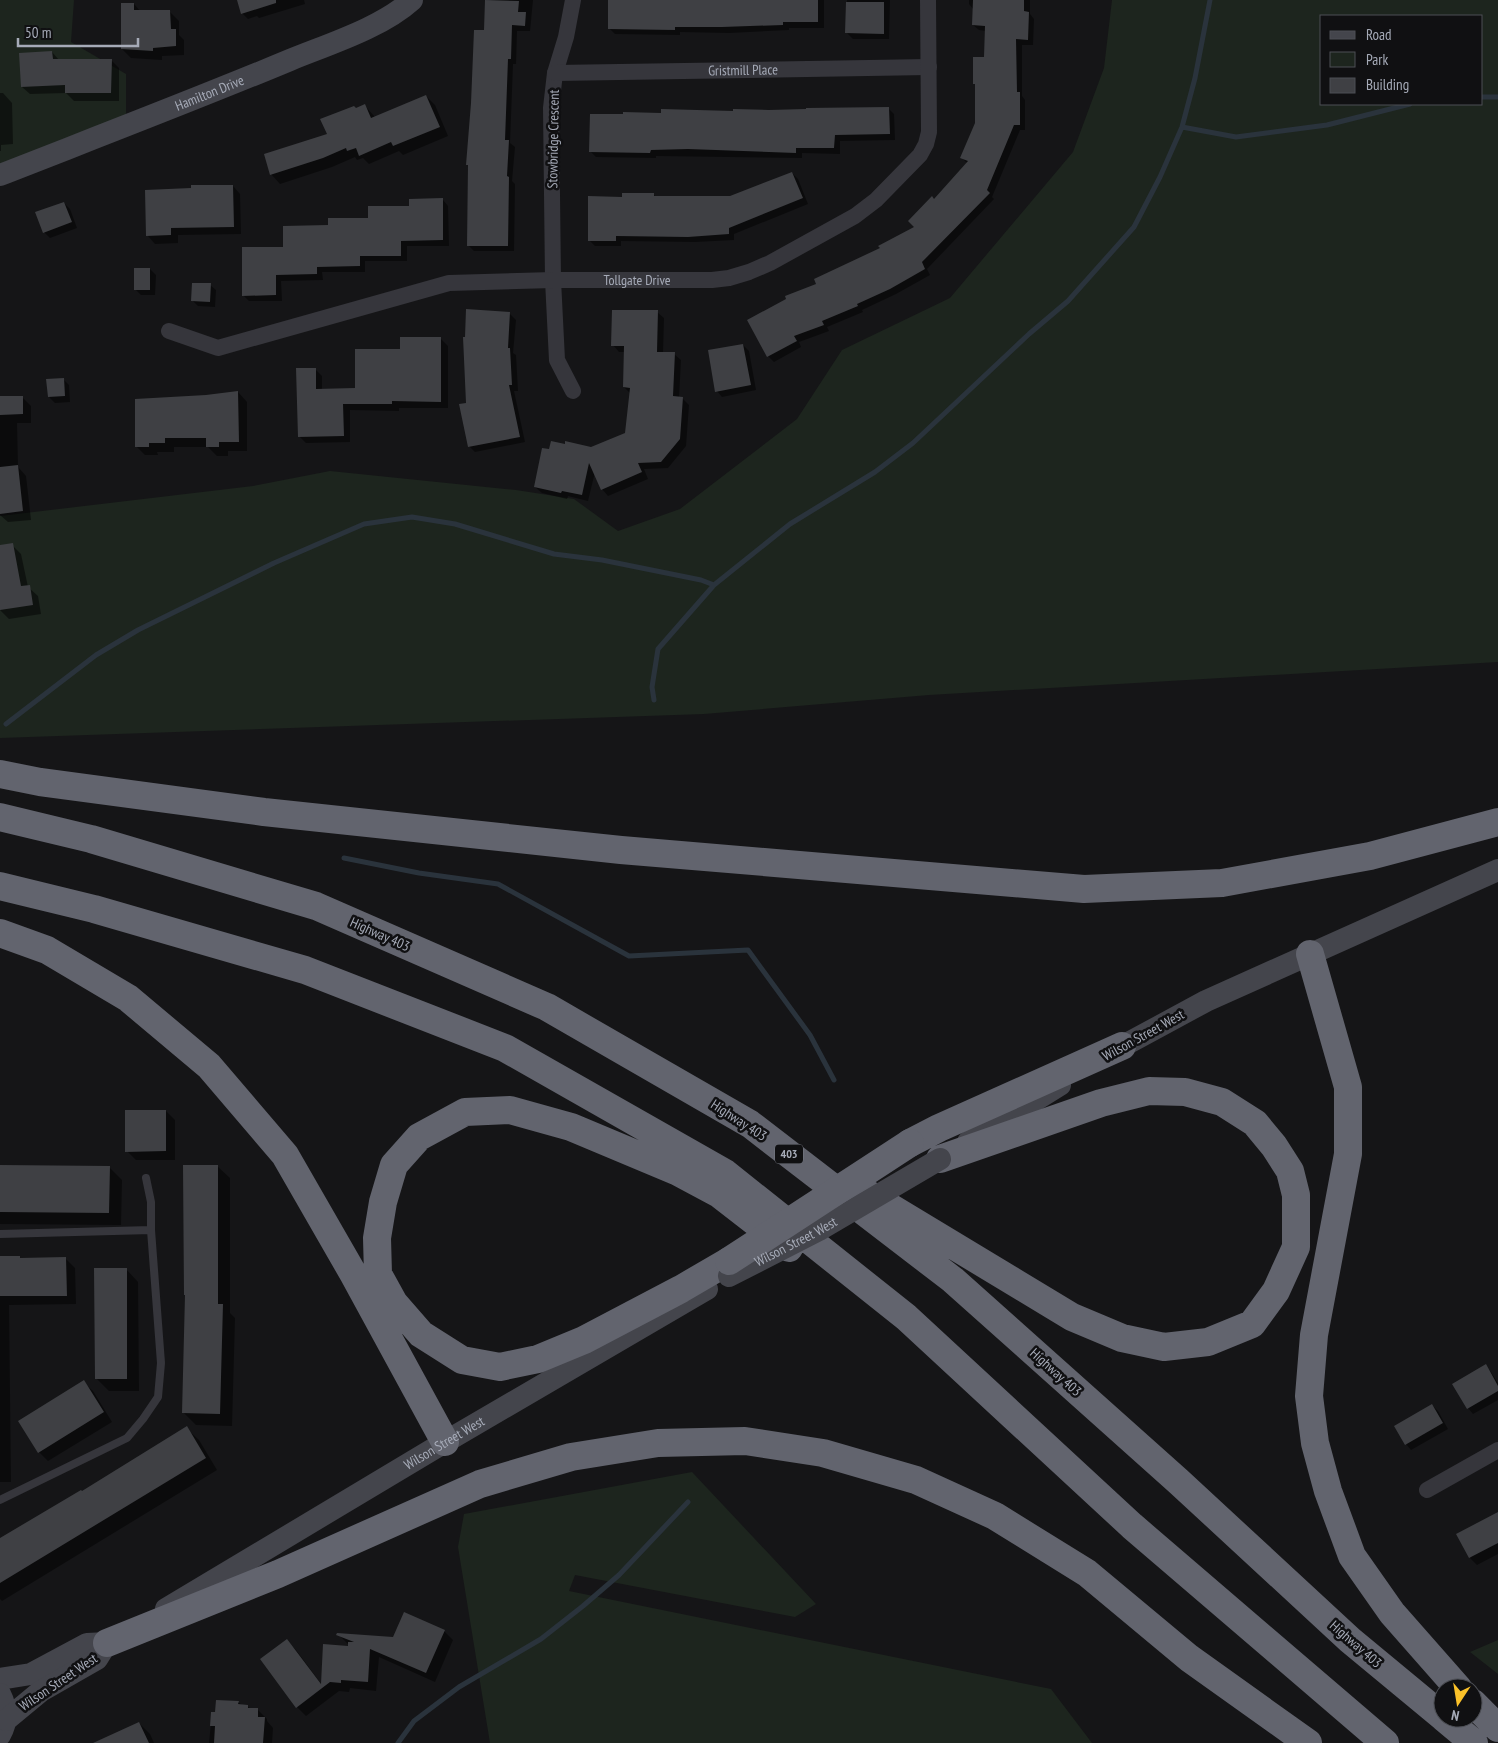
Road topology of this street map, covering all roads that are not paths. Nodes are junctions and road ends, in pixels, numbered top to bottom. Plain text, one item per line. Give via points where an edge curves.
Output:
1 (412, 0) edge
2 (573, 0) edge
3 (928, 0) edge
4 (929, 67) junction
5 (555, 73) junction
6 (0, 175) edge
7 (553, 280) junction
8 (169, 332) dead end
9 (573, 391) dead end
10 (0, 774) edge
11 (0, 817) edge
12 (1498, 822) edge
13 (1498, 870) edge
14 (0, 886) edge
15 (0, 933) edge
16 (1310, 954) junction
17 (1122, 1046) junction
18 (750, 1124) junction
19 (940, 1159) junction
20 (146, 1178) dead end
21 (151, 1230) junction
22 (0, 1234) edge
23 (729, 1269) junction
24 (445, 1442) junction
25 (1498, 1450) edge
26 (1427, 1490) dead end
27 (0, 1500) edge
28 (1132, 1526) junction
29 (107, 1643) junction
30 (1449, 1678) edge
31 (0, 1679) edge
32 (0, 1694) edge
33 (1433, 1708) edge
34 (1483, 1713) edge
35 (3, 1727) edge
36 (1457, 1728) edge
37 (1498, 1728) edge
38 (1308, 1743) edge
39 (1385, 1743) edge
40 (1474, 1743) edge

1 - 6 main road, Hamilton Drive via 360,31
2 - 5 street, Stowbridge Crescent
3 - 4 street, Tollgate Drive
4 - 5 street, Gristmill Place
4 - 7 street, Tollgate Drive via 929,132 926,144 883,193 855,216 770,263 729,278
5 - 7 street, Stowbridge Crescent via 551,108
7 - 8 street, Tollgate Drive via 449,283 218,348
7 - 9 street, Stowbridge Crescent via 556,360
10 - 12 highway via 264,812 582,846 1084,889 1222,882 1370,856
11 - 18 highway, Highway 403 / 403 via 91,839 316,906 547,1007
13 - 16 main road, Wilson Street West
14 - 28 highway via 94,909 305,970 505,1048 725,1173 906,1317
15 - 24 highway via 47,950 128,998 209,1066 285,1155
16 - 17 main road, Wilson Street West via 1206,1001
16 - 30 highway via 1348,1087 1348,1154 1314,1335 1309,1396 1315,1442 1328,1491 1352,1556 1392,1613
17 - 19 main road, Wilson Street West
17 - 23 highway, bridge via 910,1143
18 - 19 highway via 1072,1317 1130,1340 1164,1348 1208,1342 1252,1324 1276,1291 1296,1247 1296,1195 1290,1171 1274,1146 1255,1124 1222,1102 1185,1092 1149,1091 1101,1103
18 - 33 highway, Highway 403 / 403 via 953,1280 1350,1640
19 - 23 main road, Wilson Street West, bridge via 819,1230
20 - 21 lane via 151,1202
21 - 22 lane
21 - 27 lane via 162,1363 158,1397 127,1438
23 - 24 main road, Wilson Street West
23 - 28 highway via 681,1289 584,1340 538,1359 500,1367 462,1360 421,1334 394,1303 378,1274 377,1238 394,1165 419,1137 465,1112 510,1110 571,1127 676,1171 719,1194 908,1341
24 - 29 main road, Wilson Street West
25 - 26 street
28 - 39 highway
29 - 31 main road, Wilson Street West via 87,1644 31,1674
29 - 35 main road, Wilson Street West via 97,1659 41,1691
29 - 38 highway via 278,1574 480,1484 571,1457 658,1443 745,1441 823,1453 916,1480 995,1516 1087,1574 1189,1658
32 - 35 main road via 5,1707
34 - 37 highway
36 - 40 highway, Highway 403 / 403

